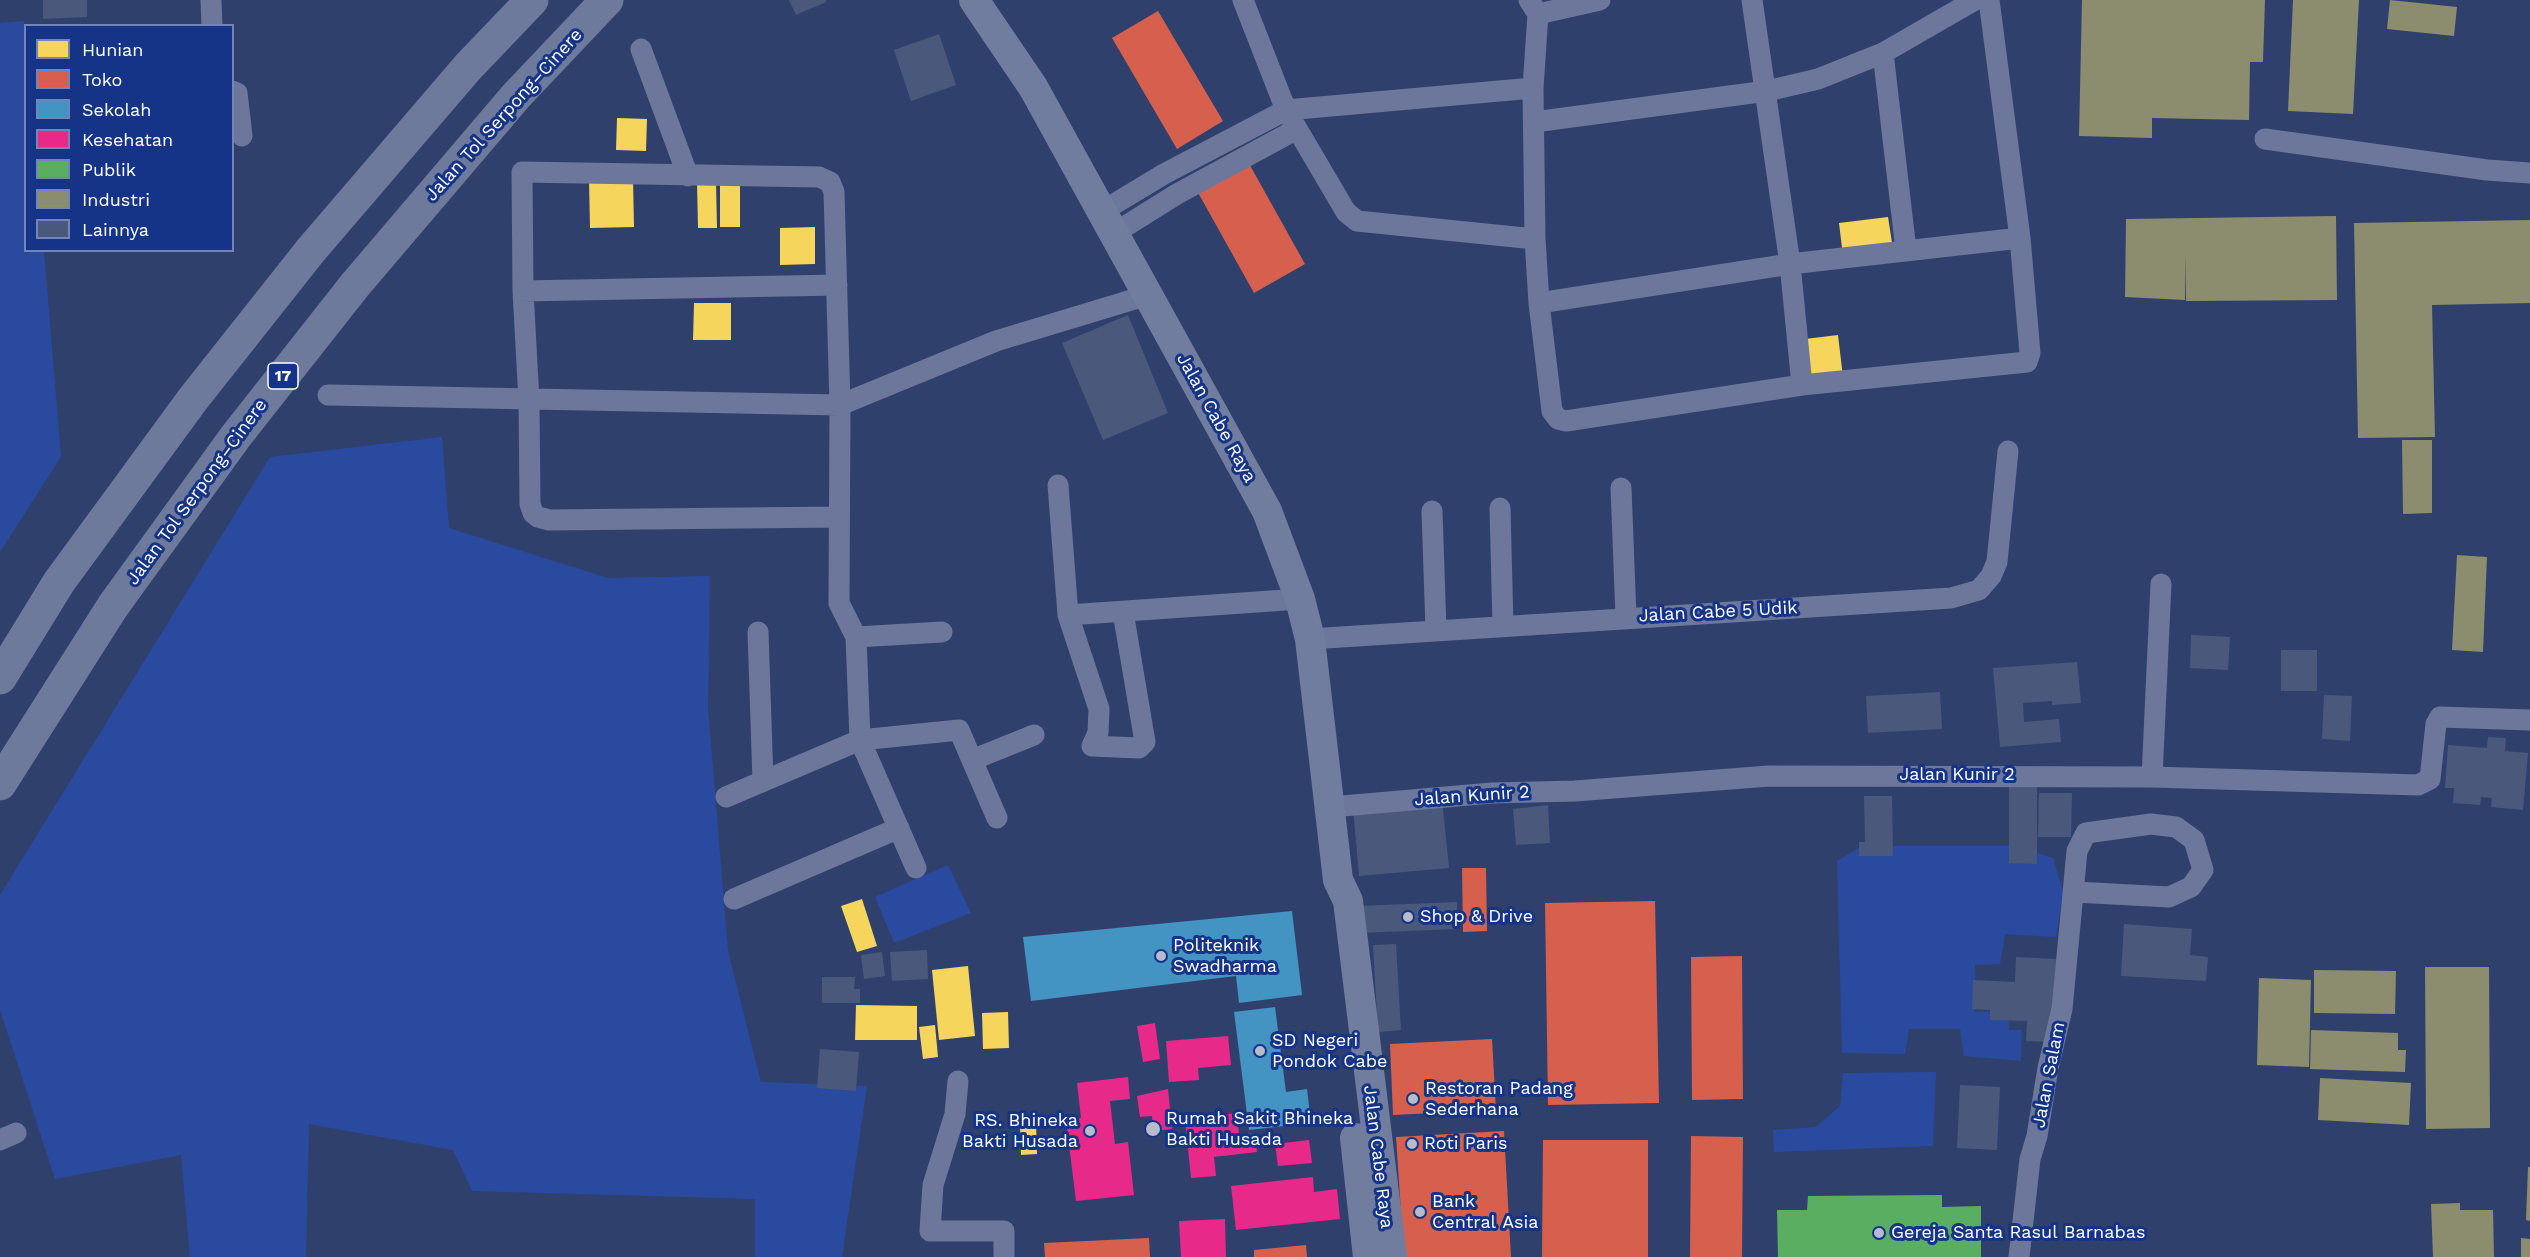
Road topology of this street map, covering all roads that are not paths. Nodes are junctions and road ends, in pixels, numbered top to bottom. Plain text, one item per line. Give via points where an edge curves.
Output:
1 (211, 0) edge
2 (532, 0) edge
3 (607, 0) edge
4 (974, 0) edge
5 (1243, 0) edge
6 (1600, 0) edge
7 (1752, 0) edge
8 (1975, 0) edge
9 (1989, 0) edge
10 (1534, 7) edge
11 (212, 24) edge
12 (641, 50) dead end
13 (1882, 53) junction
14 (1533, 88) junction
15 (1767, 91) junction
16 (234, 92) edge
17 (1286, 110) junction
18 (1534, 122) junction
19 (1297, 129) junction
20 (242, 136) dead end
21 (2265, 139) dead end
22 (2530, 173) edge
23 (688, 176) junction
24 (1107, 223) junction
25 (2020, 238) junction
26 (1535, 239) junction
27 (1906, 250) junction
28 (1790, 264) junction
29 (837, 285) junction
30 (523, 291) junction
31 (1148, 295) junction
32 (1539, 303) junction
33 (1802, 385) junction
34 (328, 395) dead end
35 (529, 400) junction
36 (840, 405) junction
37 (2008, 451) dead end
38 (1058, 485) dead end
39 (1621, 488) dead end
40 (1500, 508) dead end
41 (1432, 511) dead end
42 (838, 517) junction
43 (2161, 584) dead end
44 (1300, 599) junction
45 (1123, 612) junction
46 (1068, 615) junction
47 (1626, 617) junction
48 (1503, 626) junction
49 (1436, 630) junction
50 (758, 632) dead end
51 (942, 632) dead end
52 (856, 637) junction
53 (1311, 639) junction
54 (0, 678) edge
55 (2530, 720) edge
56 (1034, 735) dead end
57 (860, 740) junction
58 (972, 760) junction
59 (2152, 777) junction
60 (764, 781) junction
61 (0, 784) edge
62 (726, 797) dead end
63 (1331, 807) junction
64 (998, 818) dead end
65 (899, 828) junction
66 (916, 868) dead end
67 (1338, 880) junction
68 (2075, 892) junction
69 (734, 899) dead end
70 (958, 1081) dead end
71 (1004, 1257) edge
72 (1368, 1257) edge
73 (1392, 1257) edge
74 (2019, 1257) edge

1 - 11 street
2 - 54 highway via 468,67 318,242 194,399 59,582
3 - 61 highway, Jalan Tol Serpong–Cinere / 17 via 516,96 362,276 236,436 113,606
4 - 24 main road, Jalan Cabe Raya via 1033,87
5 - 17 street
6 - 10 street
7 - 15 street
8 - 13 street
9 - 25 street
10 - 14 street
12 - 23 street
13 - 15 street via 1818,79
13 - 27 street
14 - 17 street
14 - 18 street
15 - 18 street
15 - 28 street
16 - 20 street
17 - 19 street
17 - 24 street via 1164,174
18 - 26 street
19 - 24 street via 1177,194
19 - 26 street via 1346,212 1357,221
21 - 22 street
23 - 29 street via 825,178 834,192
23 - 30 street via 522,172
24 - 31 main road, Jalan Cabe Raya
25 - 27 street
25 - 33 street via 2030,352 2027,362
26 - 32 street
27 - 28 street
28 - 32 street
28 - 33 street
29 - 30 street
29 - 36 street
30 - 35 street
31 - 36 street via 996,341
31 - 44 main road, Jalan Cabe Raya via 1267,511
32 - 33 street via 1552,411 1558,419 1566,421
34 - 35 street
35 - 36 street
35 - 42 street via 530,504 538,517
36 - 42 street
37 - 47 street, Jalan Cabe 5 Udik via 1997,562 1979,590 1951,598
38 - 46 street
39 - 47 street
40 - 48 street
41 - 49 street
42 - 52 street via 839,603
43 - 59 street
44 - 45 street
44 - 53 main road, Jalan Cabe Raya
45 - 46 street
45 - 46 street via 1144,739 1139,748 1092,746 1098,733 1099,709
47 - 48 street, Jalan Cabe 5 Udik
48 - 49 street, Jalan Cabe 5 Udik
49 - 53 street, Jalan Cabe 5 Udik
50 - 60 street
51 - 52 street
52 - 57 street
53 - 63 main road, Jalan Cabe Raya
55 - 59 street, Jalan Kunir 2 via 2440,717 2430,779 2418,785
56 - 58 street
57 - 58 street via 959,730
57 - 60 street
57 - 65 street
58 - 64 street
59 - 63 street, Jalan Kunir 2 via 1769,776
60 - 62 street
63 - 67 main road, Jalan Cabe Raya
65 - 66 street
65 - 69 street
67 - 72 main road, Jalan Cabe Raya via 1330,912
67 - 73 main road, Jalan Cabe Raya via 1348,901
68 - 68 street, Jalan Salam via 2169,897 2191,887 2203,870 2194,840 2176,827 2151,824 2086,833 2077,851
68 - 74 street, Jalan Salam via 2062,1009 2030,1159
70 - 71 street via 955,1114 933,1185 930,1231 1004,1231

